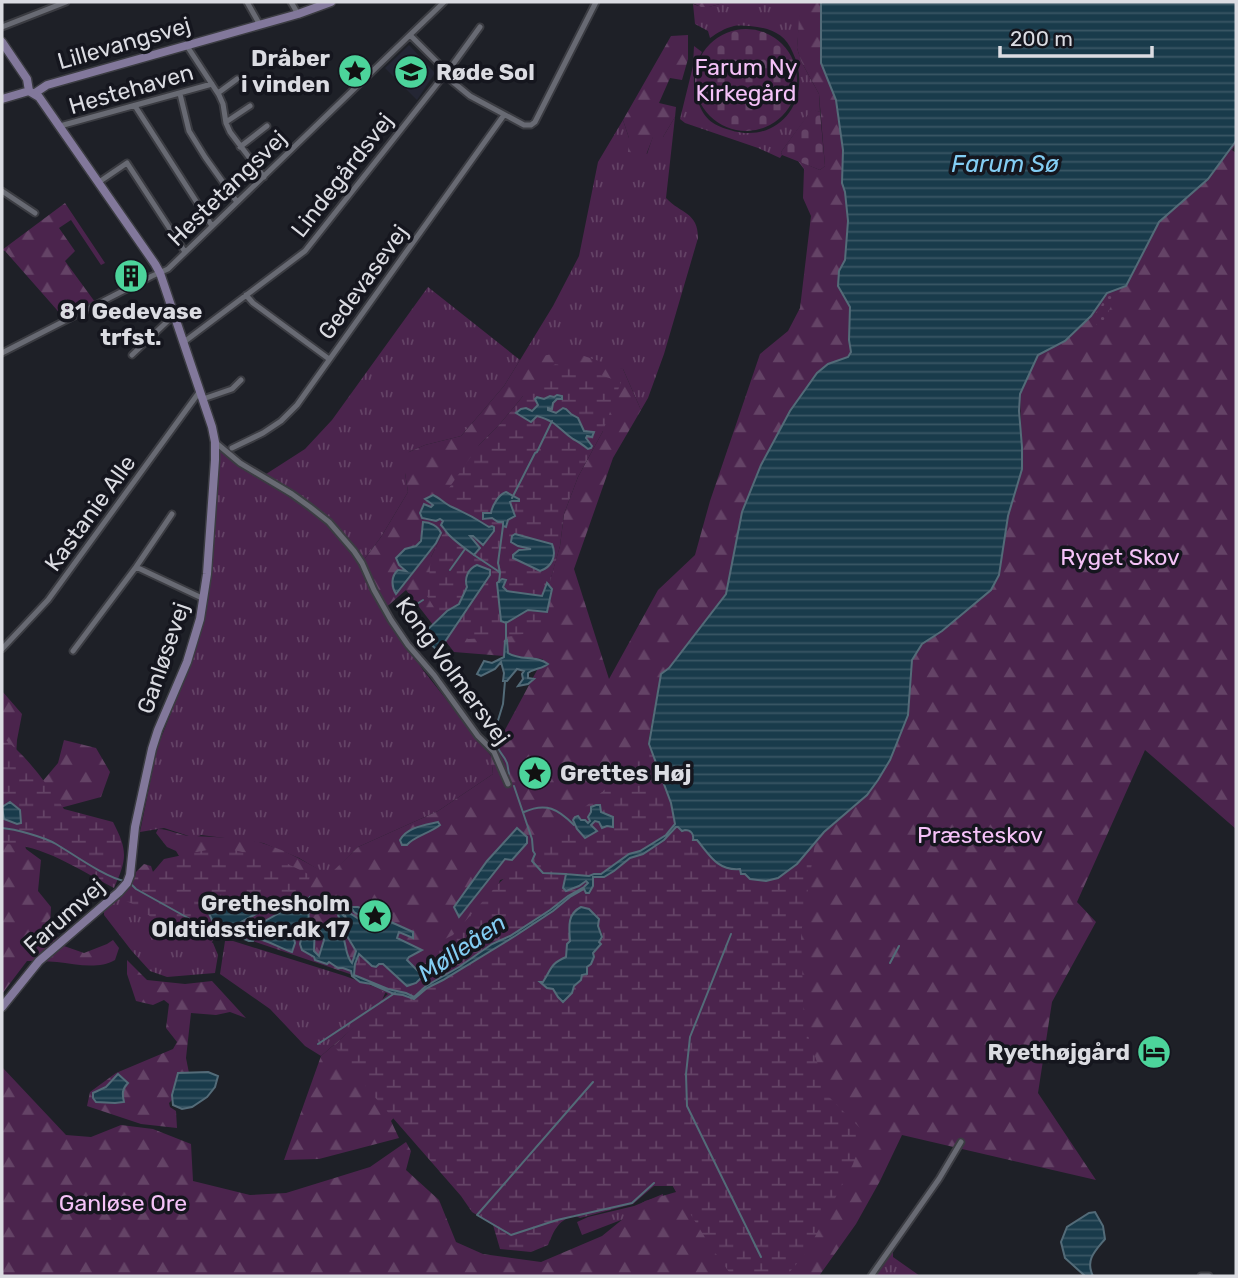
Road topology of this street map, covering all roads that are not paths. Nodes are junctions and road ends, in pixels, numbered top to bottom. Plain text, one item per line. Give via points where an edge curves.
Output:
1 (66, 2) edge
2 (247, 2) edge
3 (291, 2) edge
4 (331, 2) edge
5 (444, 2) edge
6 (596, 2) edge
7 (298, 14) junction
8 (260, 25) junction
9 (2, 27) edge
10 (480, 27) dead end
11 (410, 35) junction
12 (2, 42) edge
13 (187, 46) junction
14 (442, 74) junction
15 (237, 79) dead end
16 (212, 84) junction
17 (32, 92) junction
18 (218, 93) junction
19 (180, 94) junction
20 (2, 99) edge
21 (135, 106) junction
22 (250, 106) dead end
23 (504, 115) junction
24 (226, 122) junction
25 (267, 126) dead end
26 (60, 127) junction
27 (240, 147) junction
28 (264, 177) junction
29 (99, 182) junction
30 (2, 191) edge
31 (237, 202) junction
32 (35, 213) dead end
33 (212, 226) junction
34 (185, 253) junction
35 (160, 273) junction
36 (246, 295) junction
37 (174, 315) junction
38 (184, 342) junction
39 (2, 353) edge
40 (132, 355) dead end
41 (330, 359) junction
42 (241, 380) dead end
43 (202, 395) junction
44 (215, 442) junction
45 (232, 448) dead end
46 (172, 514) dead end
47 (136, 567) junction
48 (204, 598) junction
49 (2, 649) edge
50 (73, 651) dead end
51 (508, 784) dead end
52 (127, 883) joint
53 (2, 1007) edge
54 (961, 1142) dead end
55 (871, 1276) edge
56 (1201, 1276) edge
57 (1209, 1276) edge

1 - 9 street
2 - 8 street
3 - 7 street
4 - 7 street, Lillevangsvej
5 - 11 street, Hestetangsvej
6 - 23 street via 536,122 524,125
7 - 8 street, Lillevangsvej
8 - 13 street, Lillevangsvej
10 - 14 street, Lindegårdsvej
11 - 14 street via 440,66
11 - 28 street, Hestetangsvej
12 - 17 street, Ganløsevej
13 - 16 street
13 - 17 street, Lillevangsvej
14 - 23 street
14 - 36 street, Lindegårdsvej via 309,247
15 - 18 street
16 - 18 street
16 - 19 street, Hestehaven
17 - 20 street, Lillevangsvej
17 - 26 street, Ganløsevej
18 - 24 street
19 - 21 street, Hestehaven
19 - 31 street via 189,131
21 - 26 street, Hestehaven
21 - 33 street
22 - 24 street
23 - 41 street, Gedevasevej
24 - 27 street
25 - 27 street
26 - 29 street, Ganløsevej
27 - 28 street
28 - 31 street, Hestetangsvej
29 - 34 street via 127,163
29 - 35 street, Ganløsevej
30 - 32 street
31 - 33 street, Hestetangsvej
33 - 34 street, Hestetangsvej
34 - 35 street, Hestetangsvej
35 - 37 street, Ganløsevej
35 - 39 street, Hestetangsvej
36 - 38 street, Lindegårdsvej
36 - 41 street
37 - 38 street, Ganløsevej
37 - 40 street
38 - 43 street, Ganløsevej
41 - 45 street, Gedevasevej via 281,421
42 - 43 street via 232,389
43 - 44 street, Ganløsevej
43 - 49 street, Kastanie Alle via 48,600
44 - 48 street, Ganløsevej
44 - 51 street, Kong Volmersvej via 310,507 354,551 391,620 494,752
46 - 47 street
47 - 48 street
47 - 50 street
48 - 52 street, Ganløsevej via 196,636 152,749
52 - 53 street, Farumvej via 39,961
54 - 55 street
56 - 57 street

